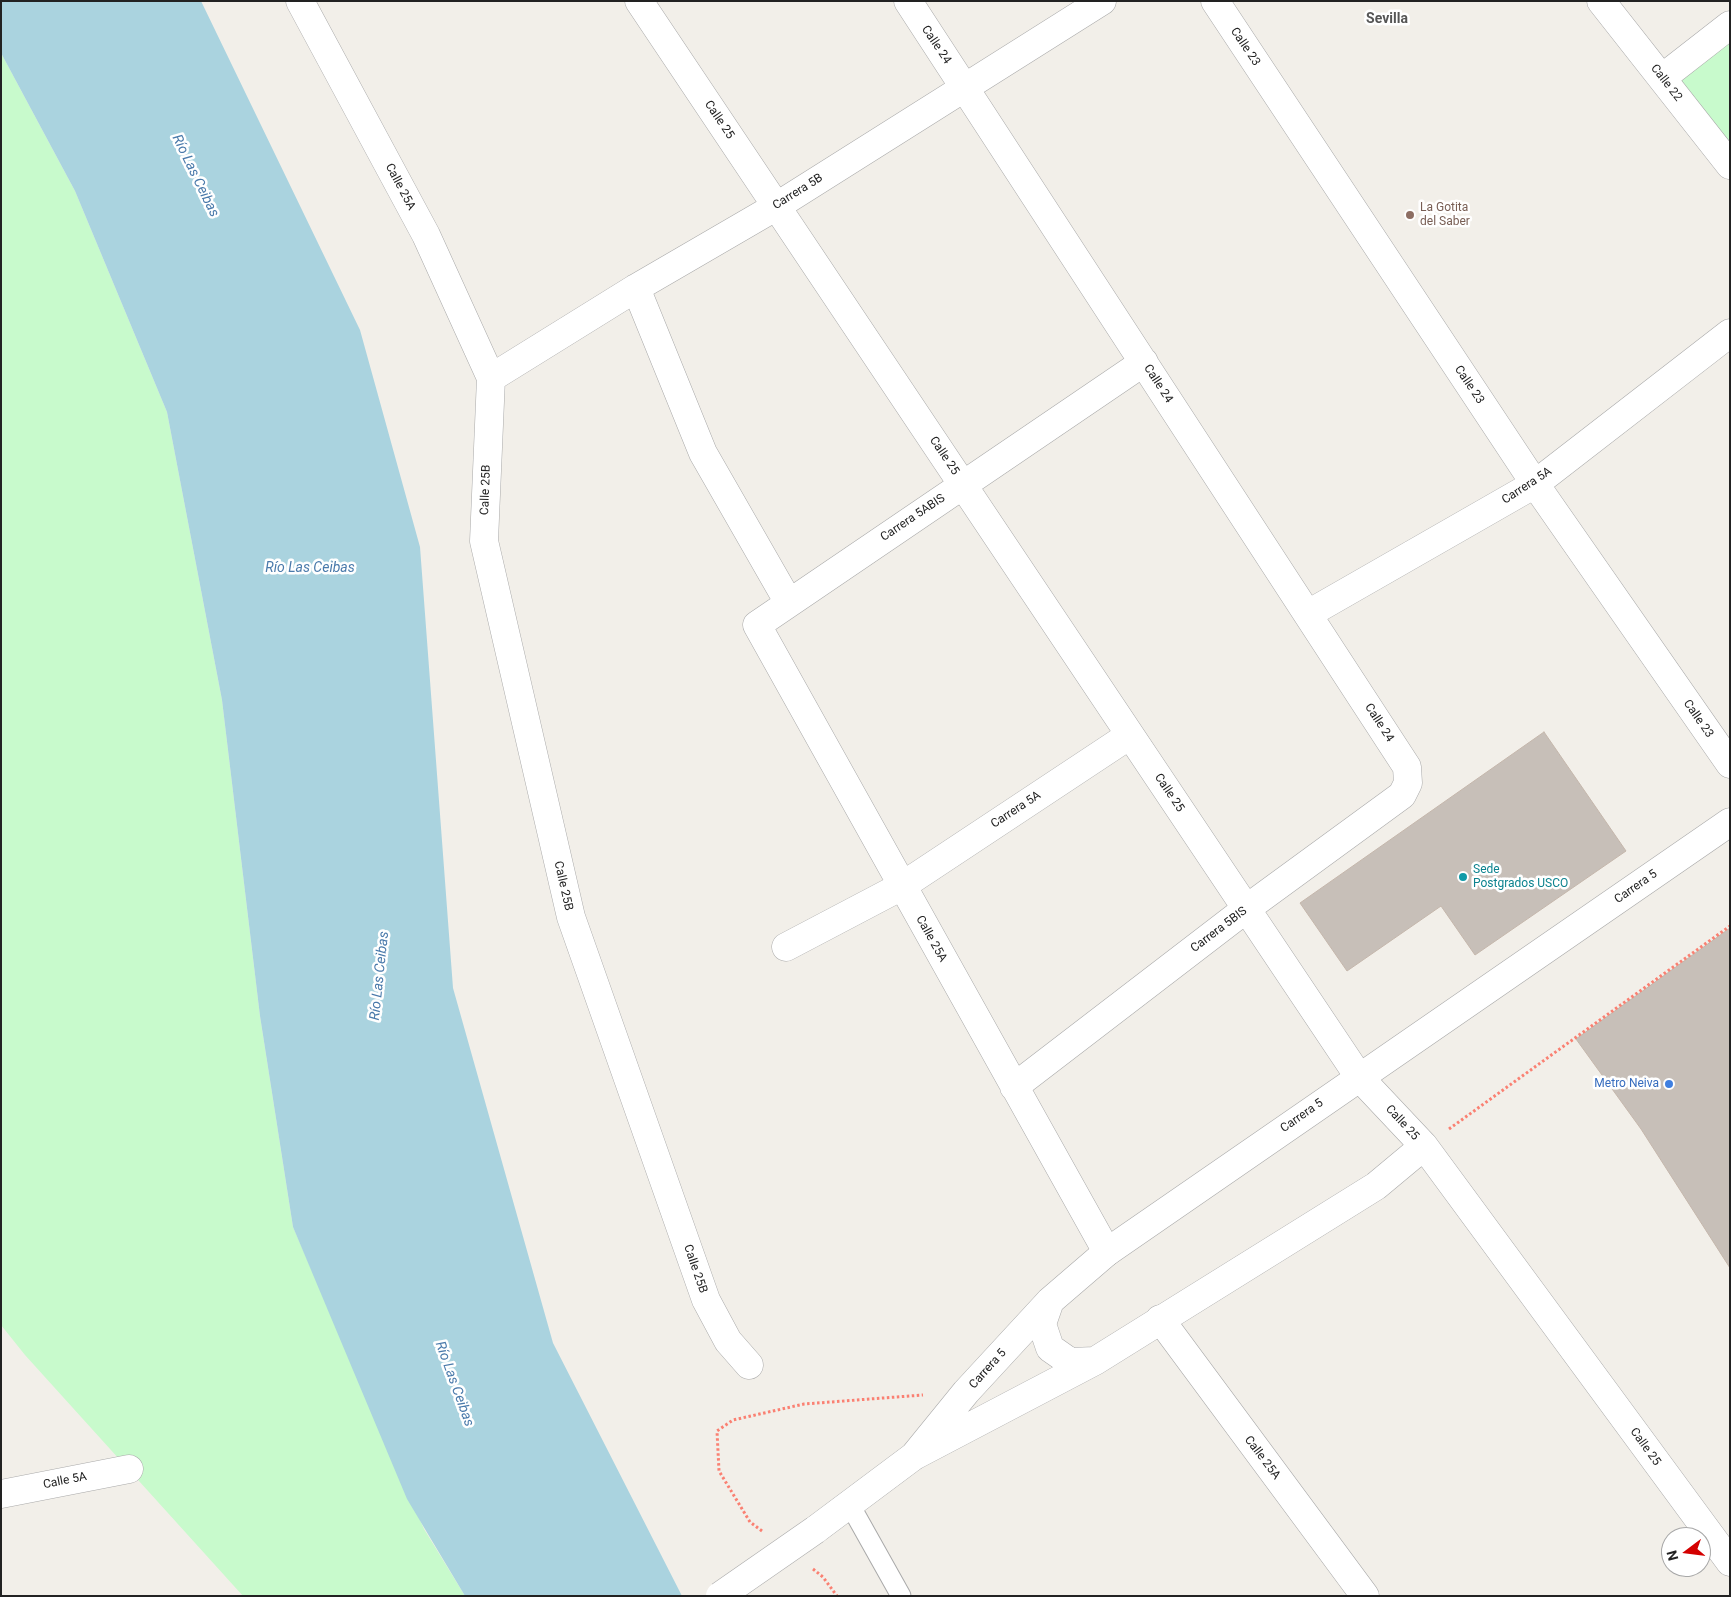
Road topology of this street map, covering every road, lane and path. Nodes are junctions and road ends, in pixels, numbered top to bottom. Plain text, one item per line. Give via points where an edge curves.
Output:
1 (300, 1) edge
2 (639, 1) edge
3 (908, 1) edge
4 (1102, 1) edge
5 (1215, 1) edge
6 (1602, 1) edge
7 (1730, 25) edge
8 (1662, 78) junction
9 (964, 87) junction
10 (1730, 165) edge
11 (777, 206) junction
12 (636, 288) junction
13 (1730, 333) edge
14 (1144, 362) junction
15 (490, 378) junction
16 (1535, 484) junction
17 (963, 485) junction
18 (789, 603) junction
19 (1308, 614) junction
20 (758, 625) joint
21 (1130, 735) junction
22 (1730, 764) edge
23 (1407, 767) joint
24 (1730, 822) edge
25 (902, 886) junction
26 (1246, 909) junction
27 (1730, 926) edge
28 (786, 947) dead end
29 (1359, 1077) junction
30 (1014, 1087) junction
31 (1424, 1146) junction
32 (1107, 1252) junction
33 (1050, 1301) junction
34 (1160, 1320) junction
35 (1095, 1361) junction
36 (749, 1365) dead end
37 (966, 1392) junction
38 (914, 1456) junction
39 (129, 1470) dead end
40 (1, 1494) edge
41 (850, 1505) junction
42 (764, 1533) dead end
43 (1730, 1562) edge
44 (809, 1566) dead end
45 (720, 1596) edge
46 (837, 1596) edge
47 (901, 1596) edge
48 (1365, 1596) edge

1 - 15 street, Calle 25A via 426,235
2 - 11 street, Calle 25
3 - 9 street, Calle 24
4 - 9 street, Carrera 5B
5 - 16 street, Calle 23
6 - 8 street, Calle 22
7 - 8 street
8 - 10 street, Calle 22
9 - 11 street, Carrera 5B
9 - 14 street, Calle 24
11 - 12 street, Carrera 5B
11 - 17 street, Calle 25
12 - 15 street, Carrera 5B
12 - 18 street via 703,453
13 - 16 street, Carrera 5A
14 - 17 street, Carrera 5ABIS
14 - 19 street, Calle 24
15 - 36 street, Calle 25B via 484,541 571,917 706,1300 728,1340
16 - 19 street, Carrera 5A
16 - 22 street, Calle 23
17 - 18 street, Carrera 5ABIS
17 - 21 street, Calle 25
18 - 20 street, Carrera 5ABIS
19 - 23 street, Calle 24
20 - 25 street, Calle 25A
21 - 25 street, Carrera 5A
21 - 26 street, Calle 25
23 - 26 street, Carrera 5BIS via 1408,783 1402,796
24 - 29 street, Carrera 5
25 - 28 street, Carrera 5A
25 - 30 street, Calle 25A
26 - 29 street, Calle 25
26 - 30 street, Carrera 5BIS
27 - 31 path
29 - 31 street, Calle 25
29 - 32 street, Carrera 5
30 - 32 street, Calle 25A
31 - 34 street, Carrera 5 via 1376,1186
31 - 43 street, Calle 25
32 - 33 street, Carrera 5
33 - 35 street via 1042,1324 1050,1348 1070,1362
33 - 37 street, Carrera 5
34 - 35 street, Carrera 5
34 - 48 street, Calle 25A
35 - 38 street, Carrera 5
37 - 38 street, Carrera 5
37 - 42 path via 804,1404 733,1420 717,1431 719,1471 750,1522
38 - 41 street, Carrera 5
39 - 40 street, Calle 5A
41 - 45 street, Carrera 5, bridge
41 - 47 lane
44 - 46 path via 823,1577

